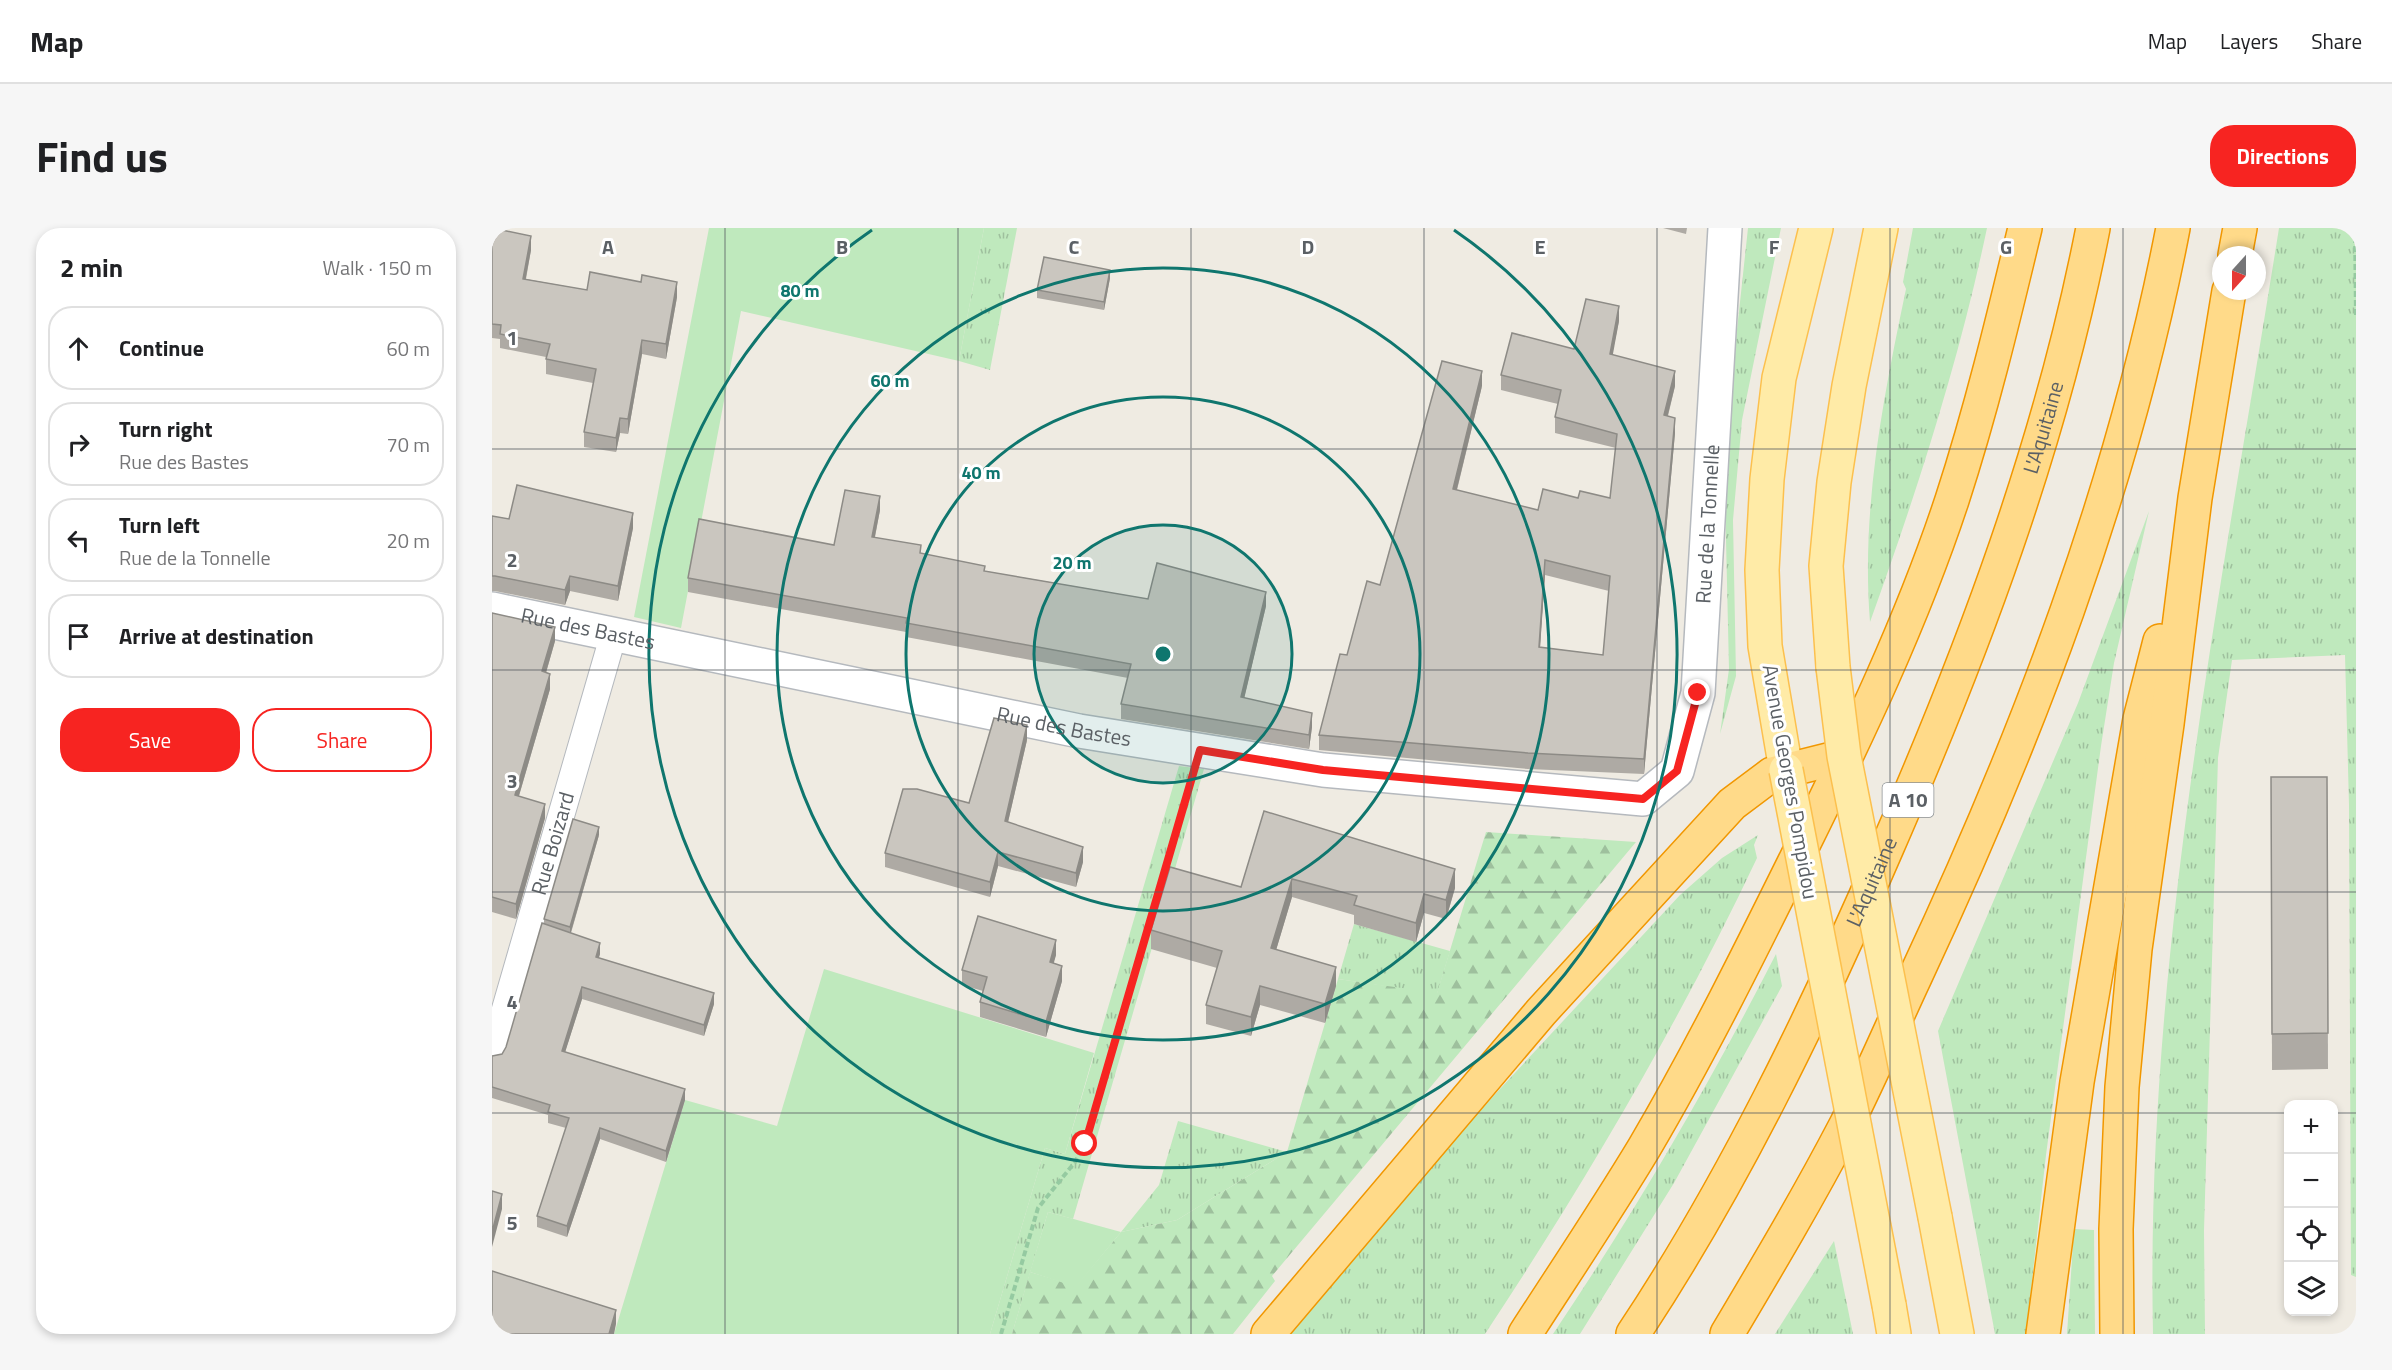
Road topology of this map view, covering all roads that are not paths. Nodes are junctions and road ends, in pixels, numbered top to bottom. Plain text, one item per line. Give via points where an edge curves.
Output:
1 (1725, 228) edge
2 (1816, 228) edge
3 (1881, 228) edge
4 (2025, 228) edge
5 (2093, 228) edge
6 (2173, 228) edge
7 (2240, 228) edge
8 (2237, 246) edge
9 (2228, 300) edge
10 (2195, 498) junction
11 (492, 609) edge
12 (614, 633) junction
13 (1844, 756) junction
14 (1786, 770) junction
15 (1643, 799) joint
16 (492, 1054) edge
17 (1892, 1319) edge
18 (1268, 1334) edge
19 (1525, 1334) edge
20 (1633, 1334) edge
21 (1727, 1334) edge
22 (1957, 1334) edge
23 (2043, 1334) edge
24 (2117, 1334) edge

1 - 15 street, Rue de la Tonnelle via 1698,693 1677,771
2 - 14 main road, Avenue Georges Pompidou via 1779,378 1767,479 1762,570 1765,646
3 - 13 main road, bridge via 1849,386 1826,566
4 - 19 highway via 1981,406 1955,491 1885,673 1698,1050 1644,1147
5 - 20 highway, L'Aquitaine / A 10 via 2038,445 1996,579 1938,731 1834,966 1776,1085
6 - 21 highway via 2163,283 2121,445 2070,605 2011,761 1847,1123
7 - 8 highway
9 - 10 highway
10 - 23 highway via 2140,719 2071,1117
10 - 24 highway via 2135,949 2123,1076 2116,1229
11 - 12 street, Rue des Bastes
12 - 15 street, Rue des Bastes via 1079,730 1323,770
12 - 16 lane, Rue Boizard
13 - 14 highway
13 - 22 main road, bridge
14 - 17 main road, Avenue Georges Pompidou, bridge
14 - 18 highway via 1759,782 1732,804 1541,1012

